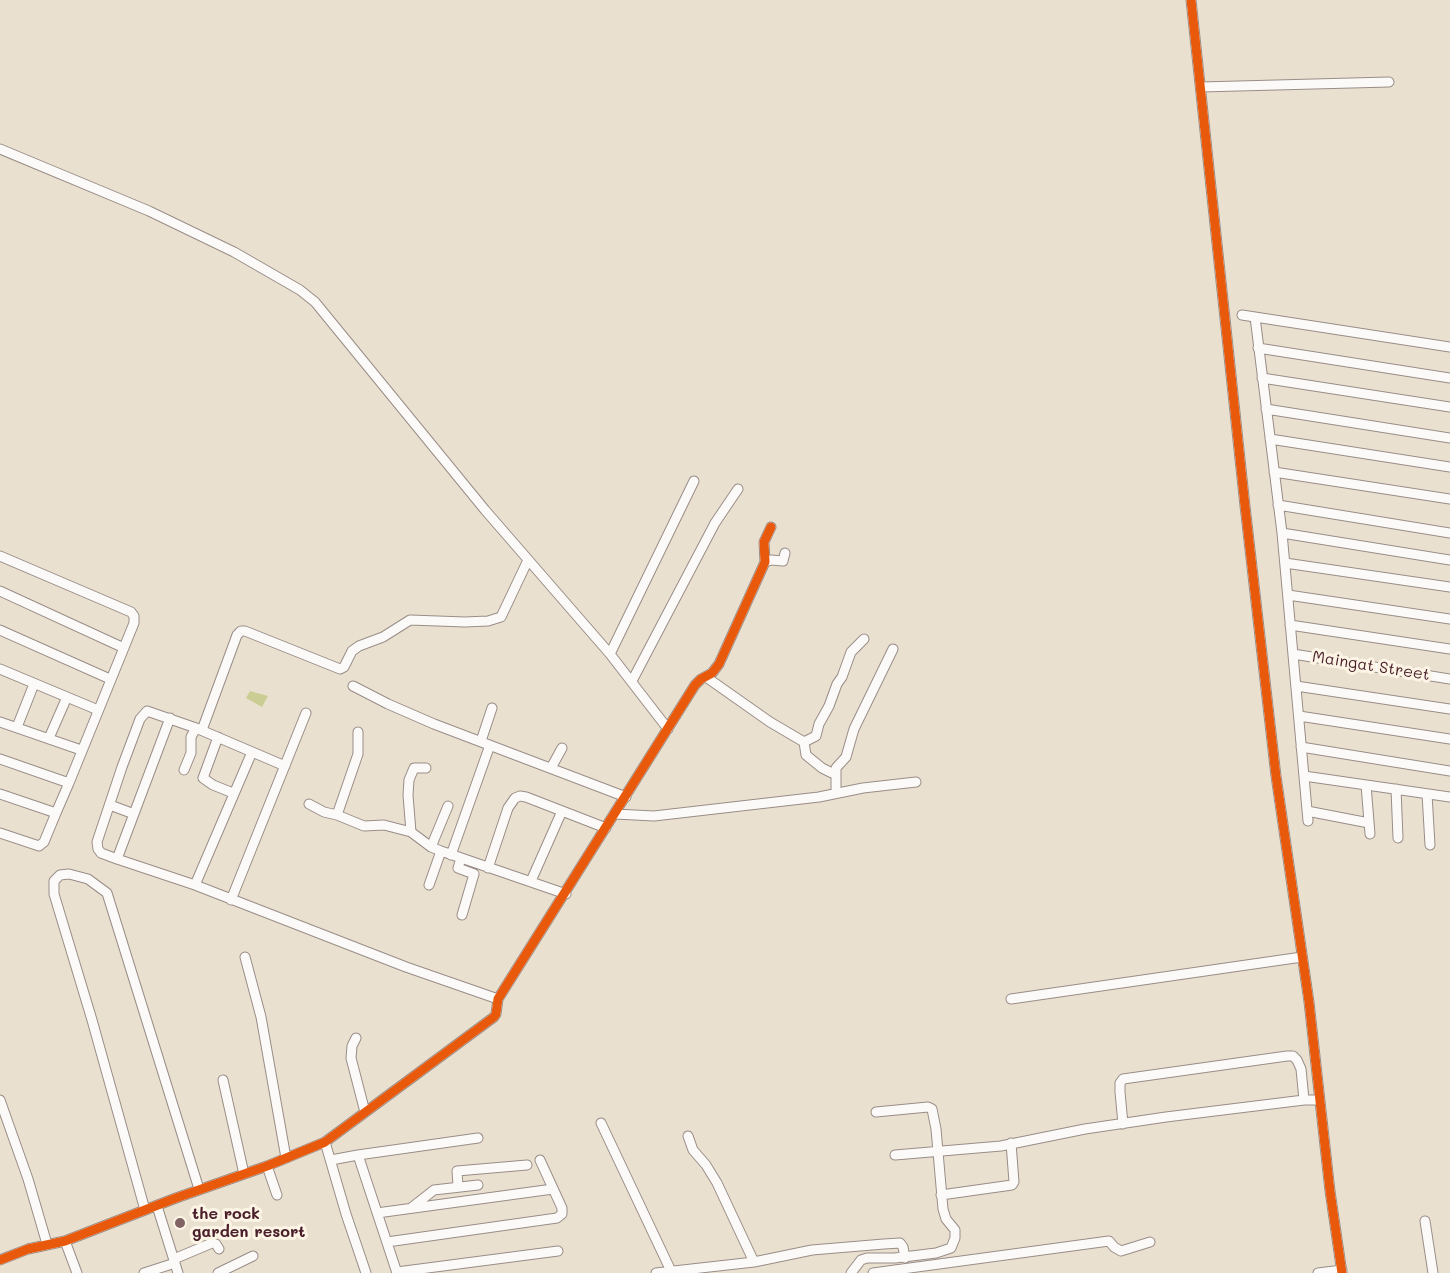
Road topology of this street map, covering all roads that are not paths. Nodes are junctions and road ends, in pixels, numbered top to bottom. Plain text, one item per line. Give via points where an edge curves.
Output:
1 (1191, 0) edge
2 (1389, 82) dead end
3 (1201, 87) junction
4 (0, 149) edge
5 (1242, 315) dead end
6 (1255, 317) junction
7 (1450, 347) edge
8 (1258, 348) junction
9 (1262, 378) junction
10 (1450, 378) edge
11 (1450, 407) edge
12 (1266, 410) junction
13 (1450, 438) edge
14 (1270, 439) junction
15 (1450, 467) edge
16 (1274, 472) junction
17 (694, 480) dead end
18 (738, 489) dead end
19 (1450, 499) edge
20 (1278, 505) junction
21 (771, 527) dead end
22 (1282, 533) junction
23 (1450, 533) edge
24 (785, 553) dead end
25 (0, 556) edge
26 (528, 560) junction
27 (1450, 560) edge
28 (765, 562) junction
29 (1284, 563) junction
30 (1450, 587) edge
31 (0, 591) edge
32 (1287, 595) junction
33 (1450, 619) edge
34 (1290, 625) junction
35 (0, 630) edge
36 (864, 639) dead end
37 (124, 648) junction
38 (893, 649) dead end
39 (1450, 649) edge
40 (610, 654) junction
41 (1293, 654) junction
42 (1, 671) edge
43 (706, 677) junction
44 (110, 679) junction
45 (1450, 679) edge
46 (632, 681) junction
47 (34, 684) junction
48 (353, 686) dead end
49 (1296, 686) junction
50 (67, 697) junction
51 (492, 708) dead end
52 (1450, 709) edge
53 (98, 710) junction
54 (306, 712) dead end
55 (1299, 716) junction
56 (170, 718) junction
57 (0, 722) edge
58 (17, 727) junction
59 (199, 729) junction
60 (668, 729) junction
61 (358, 732) dead end
62 (218, 737) junction
63 (49, 738) junction
64 (1450, 739) edge
65 (481, 741) junction
66 (804, 742) junction
67 (490, 745) junction
68 (1302, 747) junction
69 (562, 748) dead end
70 (81, 750) junction
71 (252, 752) junction
72 (0, 759) edge
73 (285, 766) junction
74 (426, 768) dead end
75 (551, 768) junction
76 (184, 770) dead end
77 (1450, 771) edge
78 (836, 772) junction
79 (1304, 776) junction
80 (916, 782) dead end
81 (69, 783) junction
82 (1366, 785) junction
83 (1396, 789) junction
84 (836, 793) junction
85 (0, 794) edge
86 (233, 794) junction
87 (1427, 794) junction
88 (626, 797) junction
89 (1450, 797) edge
90 (309, 804) dead end
91 (110, 805) junction
92 (448, 806) dead end
93 (562, 811) junction
94 (56, 813) junction
95 (134, 814) junction
96 (615, 814) junction
97 (338, 815) junction
98 (1369, 823) junction
99 (606, 828) junction
100 (411, 832) junction
101 (0, 833) edge
102 (1370, 834) dead end
103 (1398, 838) dead end
104 (1430, 846) dead end
105 (431, 847) junction
106 (441, 851) junction
107 (456, 856) junction
108 (117, 859) junction
109 (488, 868) junction
110 (531, 881) junction
111 (195, 885) junction
112 (429, 885) dead end
113 (566, 894) junction
114 (231, 900) junction
115 (462, 915) dead end
116 (245, 957) dead end
117 (1302, 957) junction
118 (498, 999) junction
119 (1011, 999) dead end
120 (356, 1038) dead end
121 (223, 1080) dead end
122 (0, 1100) edge
123 (1304, 1100) junction
124 (1320, 1100) junction
125 (364, 1112) junction
126 (876, 1112) dead end
127 (601, 1122) dead end
128 (1123, 1124) junction
129 (688, 1136) dead end
130 (478, 1138) dead end
131 (325, 1142) junction
132 (1011, 1143) junction
133 (938, 1152) junction
134 (358, 1155) junction
135 (895, 1155) dead end
136 (286, 1158) junction
137 (331, 1160) junction
138 (540, 1160) dead end
139 (527, 1165) dead end
140 (267, 1166) junction
141 (244, 1174) junction
142 (478, 1185) dead end
143 (458, 1186) junction
144 (553, 1189) junction
145 (199, 1190) junction
146 (941, 1195) junction
147 (277, 1196) dead end
148 (157, 1206) junction
149 (411, 1208) junction
150 (146, 1210) junction
151 (377, 1213) junction
152 (1425, 1221) dead end
153 (65, 1241) junction
154 (387, 1242) junction
155 (1150, 1242) dead end
156 (47, 1244) junction
157 (219, 1249) dead end
158 (558, 1251) dead end
159 (253, 1256) dead end
160 (900, 1258) junction
161 (0, 1260) edge
162 (174, 1261) junction
163 (754, 1262) junction
164 (671, 1271) junction
165 (885, 1271) junction
166 (1342, 1271) edge
167 (77, 1273) edge
168 (144, 1273) edge
169 (178, 1273) edge
170 (218, 1273) edge
171 (366, 1273) edge
172 (397, 1273) edge
173 (656, 1273) edge
174 (851, 1273) edge
175 (873, 1273) edge
176 (1318, 1273) edge
177 (1433, 1273) edge

1 - 3 street
2 - 3 street
3 - 117 street via 1265,682
4 - 26 street via 149,211 234,252 300,290 315,302
5 - 6 street
6 - 7 street
6 - 8 street
8 - 9 street
8 - 10 street
9 - 11 street
9 - 12 street
12 - 13 street
12 - 14 street
14 - 15 street
14 - 16 street
16 - 19 street
16 - 20 street
17 - 40 street
18 - 46 street via 715,523
20 - 22 street
20 - 23 street
21 - 28 street via 764,542
22 - 27 street
22 - 29 street
24 - 28 street via 783,561
25 - 37 street via 131,612 135,620
26 - 40 street
26 - 59 street via 501,617 465,622 410,620 359,646 340,669 241,631
28 - 43 street via 719,664
29 - 30 street
29 - 32 street
31 - 37 street
32 - 33 street
32 - 34 street
34 - 39 street
34 - 41 street
35 - 44 street
36 - 66 street via 851,652 816,736
37 - 44 street
38 - 78 street
40 - 46 street
41 - 45 street, Maingat Street
41 - 49 street
42 - 47 street
43 - 60 street via 695,685
43 - 66 street
44 - 53 street
46 - 60 street
47 - 50 street
47 - 58 street
48 - 65 street
49 - 52 street
49 - 55 street
50 - 53 street
50 - 63 street
51 - 65 street
53 - 70 street
54 - 73 street
55 - 64 street
55 - 68 street
56 - 59 street
56 - 91 street via 150,711 144,713
56 - 95 street
57 - 58 street
58 - 63 street
59 - 62 street
59 - 76 street via 191,738 191,753
60 - 88 street
61 - 97 street via 358,754
62 - 71 street
62 - 86 street via 203,778
63 - 70 street
65 - 67 street
66 - 78 street via 806,755 822,768
67 - 75 street
67 - 107 street
68 - 77 street
68 - 79 street
69 - 75 street
70 - 81 street
71 - 73 street
71 - 86 street
72 - 81 street
73 - 114 street
74 - 100 street via 414,768 409,780
75 - 88 street
78 - 84 street
79 - 82 street
79 - 98 street via 1308,816
80 - 84 street
81 - 94 street
82 - 83 street
82 - 98 street
83 - 87 street
83 - 103 street
84 - 96 street via 654,816
85 - 94 street
86 - 111 street
87 - 89 street
87 - 104 street
88 - 96 street
90 - 97 street
91 - 95 street
91 - 108 street via 97,842 101,853
92 - 105 street
93 - 99 street
93 - 109 street via 523,796 515,798
93 - 110 street
94 - 101 street via 39,846
95 - 108 street
96 - 99 street
97 - 100 street via 364,826 384,825
98 - 102 street
99 - 113 street
100 - 105 street
105 - 106 street
106 - 107 street
106 - 112 street
107 - 109 street
107 - 115 street via 458,868 474,874
108 - 111 street
109 - 110 street
110 - 113 street
111 - 114 street
113 - 118 street
114 - 118 street
116 - 136 street via 261,1017
117 - 119 street
117 - 124 street
118 - 125 street via 494,1017
120 - 125 street via 351,1058
121 - 141 street
122 - 156 street
123 - 124 street
123 - 128 street
123 - 128 street via 1301,1069 1293,1056 1287,1056 1123,1079
124 - 166 street
125 - 131 street
126 - 133 street via 932,1109
127 - 164 street
128 - 132 street
129 - 163 street via 693,1150 717,1183
130 - 134 street
131 - 136 street
131 - 137 street
132 - 133 street
132 - 146 street via 1012,1185
133 - 135 street
133 - 146 street
134 - 137 street
134 - 151 street
136 - 140 street
137 - 171 street
138 - 144 street
139 - 143 street via 457,1171
140 - 141 street
140 - 147 street
141 - 145 street
142 - 143 street
143 - 149 street via 434,1190
144 - 149 street
144 - 154 street via 562,1208 557,1218
145 - 148 street
145 - 150 street via 107,893 88,879 60,875 52,889
146 - 160 street via 944,1214 955,1230 954,1243 947,1251
148 - 150 street
148 - 162 street
149 - 151 street
150 - 153 street
151 - 154 street
152 - 177 street
153 - 156 street
153 - 167 street
154 - 172 street
155 - 165 street via 1121,1251 1108,1241
156 - 161 street
157 - 162 street via 212,1243
158 - 172 street
159 - 170 street
160 - 163 street via 902,1245 897,1243 812,1250
160 - 165 street
160 - 174 street via 867,1258
162 - 168 street
162 - 169 street
163 - 164 street
164 - 173 street
165 - 175 street
166 - 176 street

